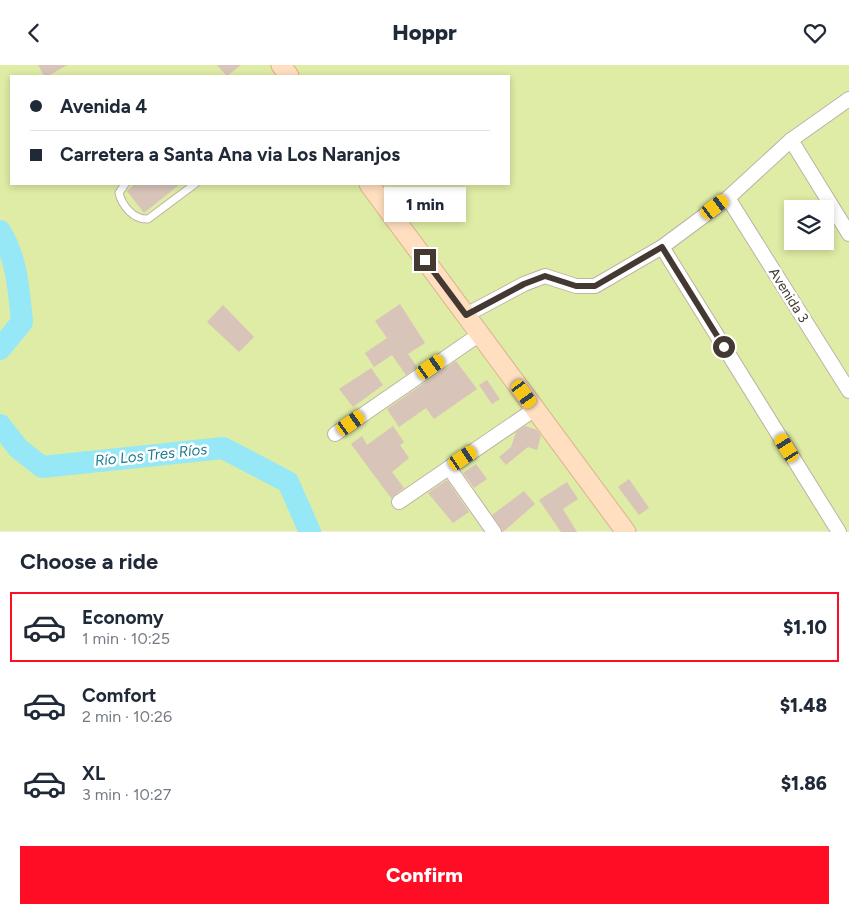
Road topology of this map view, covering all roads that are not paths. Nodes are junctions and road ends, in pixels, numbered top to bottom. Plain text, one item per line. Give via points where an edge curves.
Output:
1 (280, 65) edge
2 (288, 75) edge
3 (849, 99) edge
4 (791, 140) junction
5 (124, 185) edge
6 (194, 185) edge
7 (370, 185) edge
8 (728, 198) junction
9 (849, 233) edge
10 (662, 247) junction
11 (466, 315) junction
12 (480, 334) junction
13 (849, 391) edge
14 (535, 409) junction
15 (335, 434) dead end
16 (449, 468) junction
17 (399, 502) dead end
18 (494, 531) edge
19 (626, 531) edge
20 (839, 531) edge

1 - 2 main road
3 - 4 street
4 - 8 street
4 - 9 street
5 - 6 lane via 119,193 120,198 140,220 148,219
7 - 11 main road
8 - 10 street
8 - 13 street, Avenida 3
10 - 11 street via 595,286 576,286 545,276
10 - 20 street
11 - 12 main road
12 - 14 main road
12 - 15 street
14 - 16 street
14 - 19 main road
16 - 17 street
16 - 18 street

